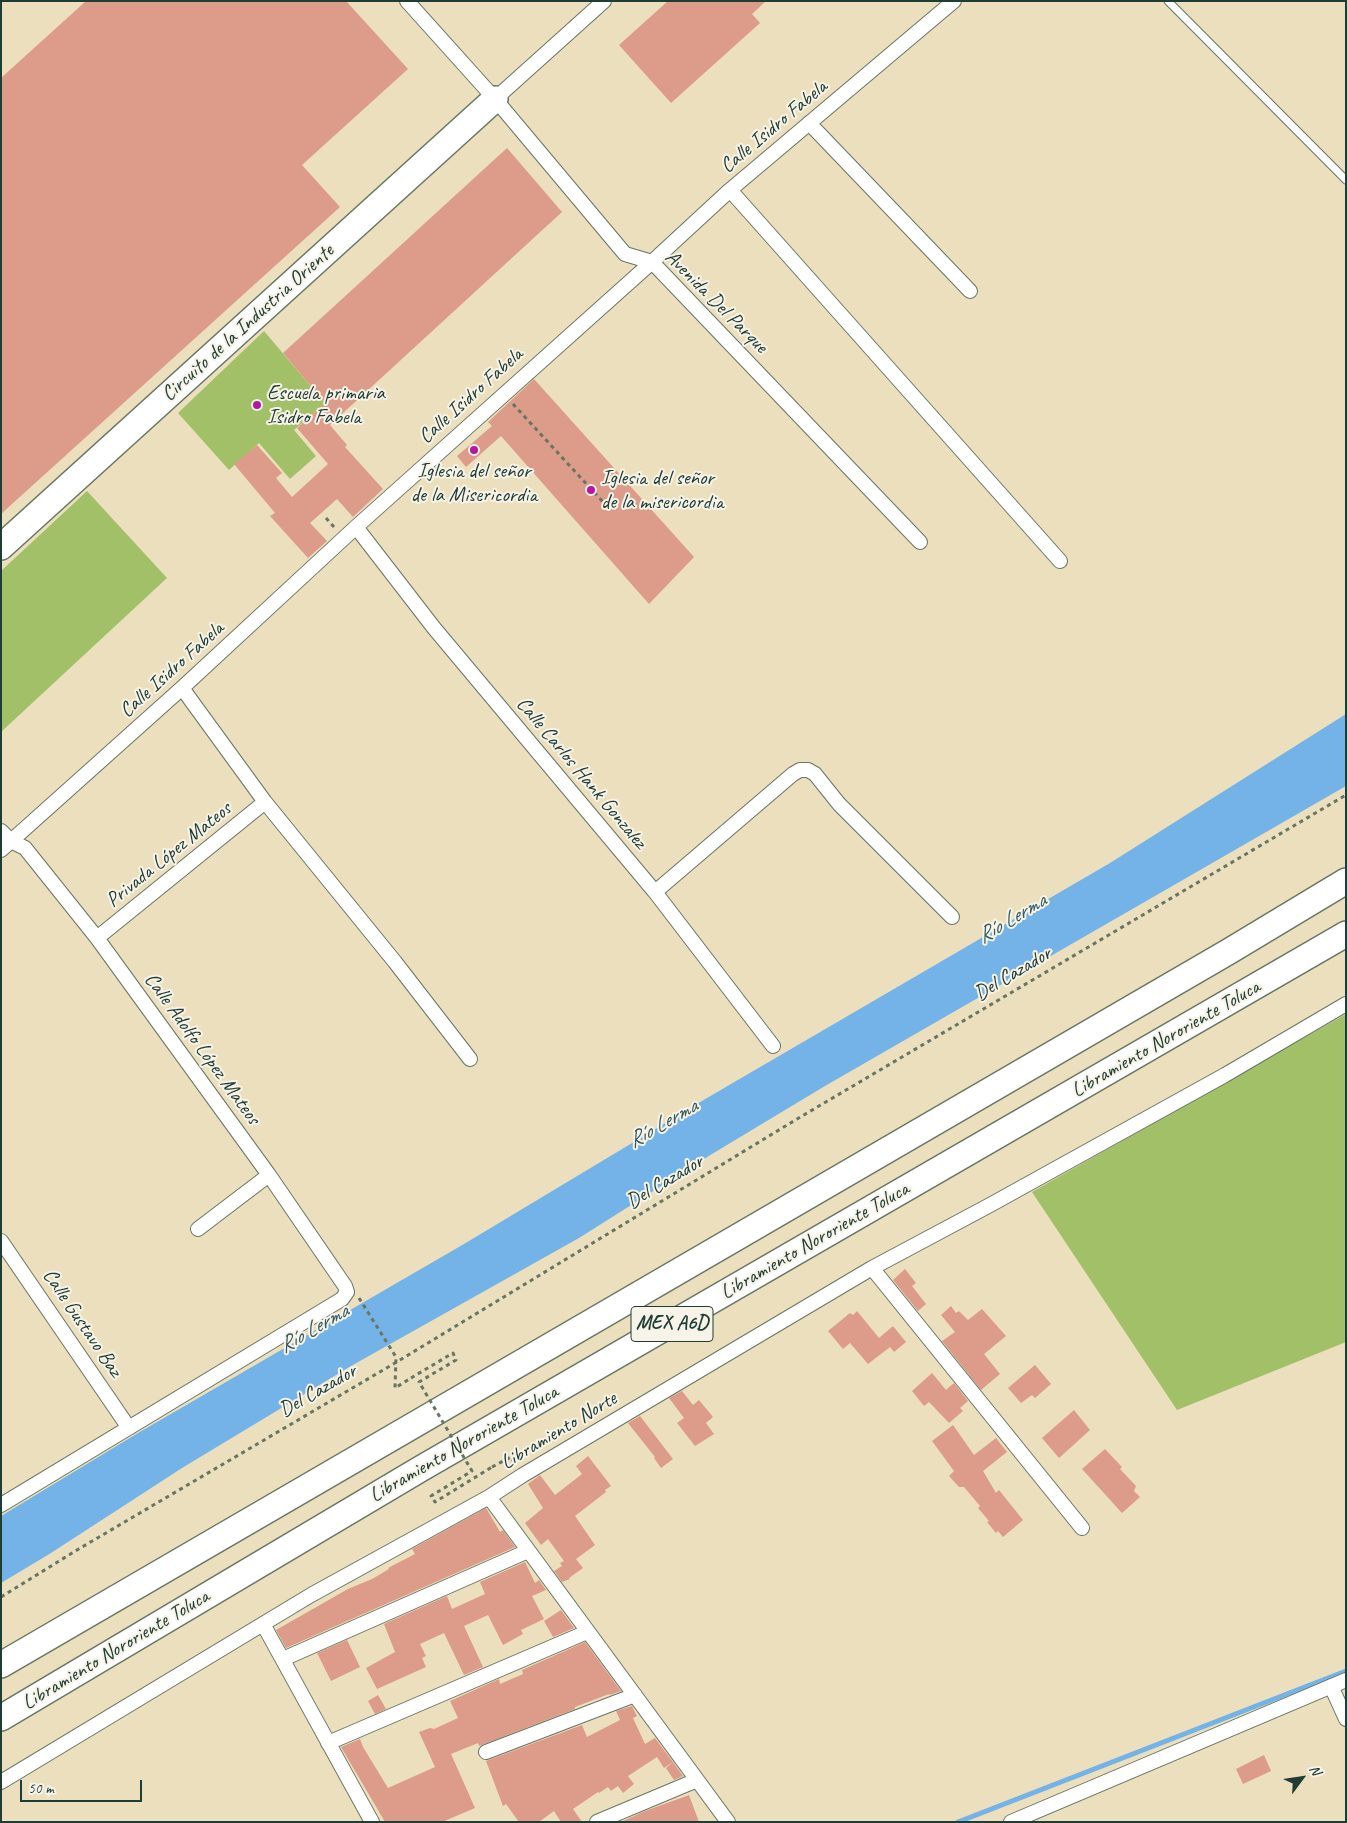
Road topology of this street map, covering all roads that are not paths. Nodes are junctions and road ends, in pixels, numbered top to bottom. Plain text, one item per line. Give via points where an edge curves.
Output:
1 (407, 1) edge
2 (604, 1) edge
3 (954, 1) edge
4 (1168, 1) edge
5 (495, 99) junction
6 (810, 123) junction
7 (1346, 180) edge
8 (730, 190) junction
9 (652, 262) junction
10 (970, 291) dead end
11 (356, 527) junction
12 (920, 542) dead end
13 (1, 547) edge
14 (1060, 561) dead end
15 (182, 688) junction
16 (265, 802) junction
17 (1, 831) edge
18 (6, 846) edge
19 (1346, 881) edge
20 (655, 892) junction
21 (952, 917) dead end
22 (1346, 934) edge
23 (97, 938) junction
24 (1346, 1004) edge
25 (774, 1046) dead end
26 (470, 1059) dead end
27 (269, 1175) junction
28 (198, 1229) dead end
29 (1, 1241) edge
30 (872, 1268) junction
31 (129, 1428) junction
32 (488, 1497) junction
33 (1, 1505) edge
34 (1082, 1528) dead end
35 (528, 1551) junction
36 (263, 1624) junction
37 (587, 1632) junction
38 (283, 1659) junction
39 (1, 1664) edge
40 (1346, 1680) edge
41 (1331, 1686) junction
42 (635, 1695) junction
43 (1, 1718) edge
44 (1346, 1719) edge
45 (328, 1743) junction
46 (486, 1752) dead end
47 (697, 1780) junction
48 (1, 1782) edge
49 (372, 1822) edge
50 (597, 1822) edge
51 (728, 1822) edge
52 (1011, 1822) edge

1 - 5 street, Avenida Del Parque
2 - 5 street
3 - 6 street, Calle Isidro Fabela
4 - 7 lane
5 - 9 street, Avenida Del Parque via 625,254
5 - 13 highway, Circuito de la Industria Oriente
6 - 8 street, Calle Isidro Fabela
6 - 10 street
8 - 9 street, Calle Isidro Fabela
8 - 14 street
9 - 11 street, Calle Isidro Fabela
9 - 12 street, Avenida Del Parque
11 - 15 street, Calle Isidro Fabela
11 - 20 street, Calle Carlos Hank Gonzalez via 434,628
15 - 16 street
15 - 18 street, Calle Isidro Fabela
16 - 23 street, Privada López Mateos
16 - 26 street
17 - 18 street, Calle Adolfo López Mateos
18 - 23 street, Calle Adolfo López Mateos via 25,848
19 - 39 highway, Libramiento Nororiente Toluca / MEX A6D
20 - 21 street via 793,774 808,770
20 - 25 street, Calle Carlos Hank Gonzalez
22 - 43 highway, Libramiento Nororiente Toluca / MEX A6D via 422,1468
23 - 27 street, Calle Adolfo López Mateos
24 - 30 street, Libramiento Norte via 1225,1075
27 - 28 street
27 - 31 street, Calle Adolfo López Mateos via 352,1294
29 - 31 street, Calle Gustavo Baz
30 - 32 street, Libramiento Norte
30 - 34 street
31 - 33 street
32 - 35 street
32 - 36 street, Libramiento Norte
35 - 37 street
35 - 38 street
36 - 38 street
36 - 48 street, Libramiento Norte
37 - 42 street
37 - 45 street
38 - 45 street
40 - 41 street
41 - 44 street
41 - 52 street
42 - 46 street
42 - 47 street
45 - 49 street
47 - 50 street
47 - 51 street

